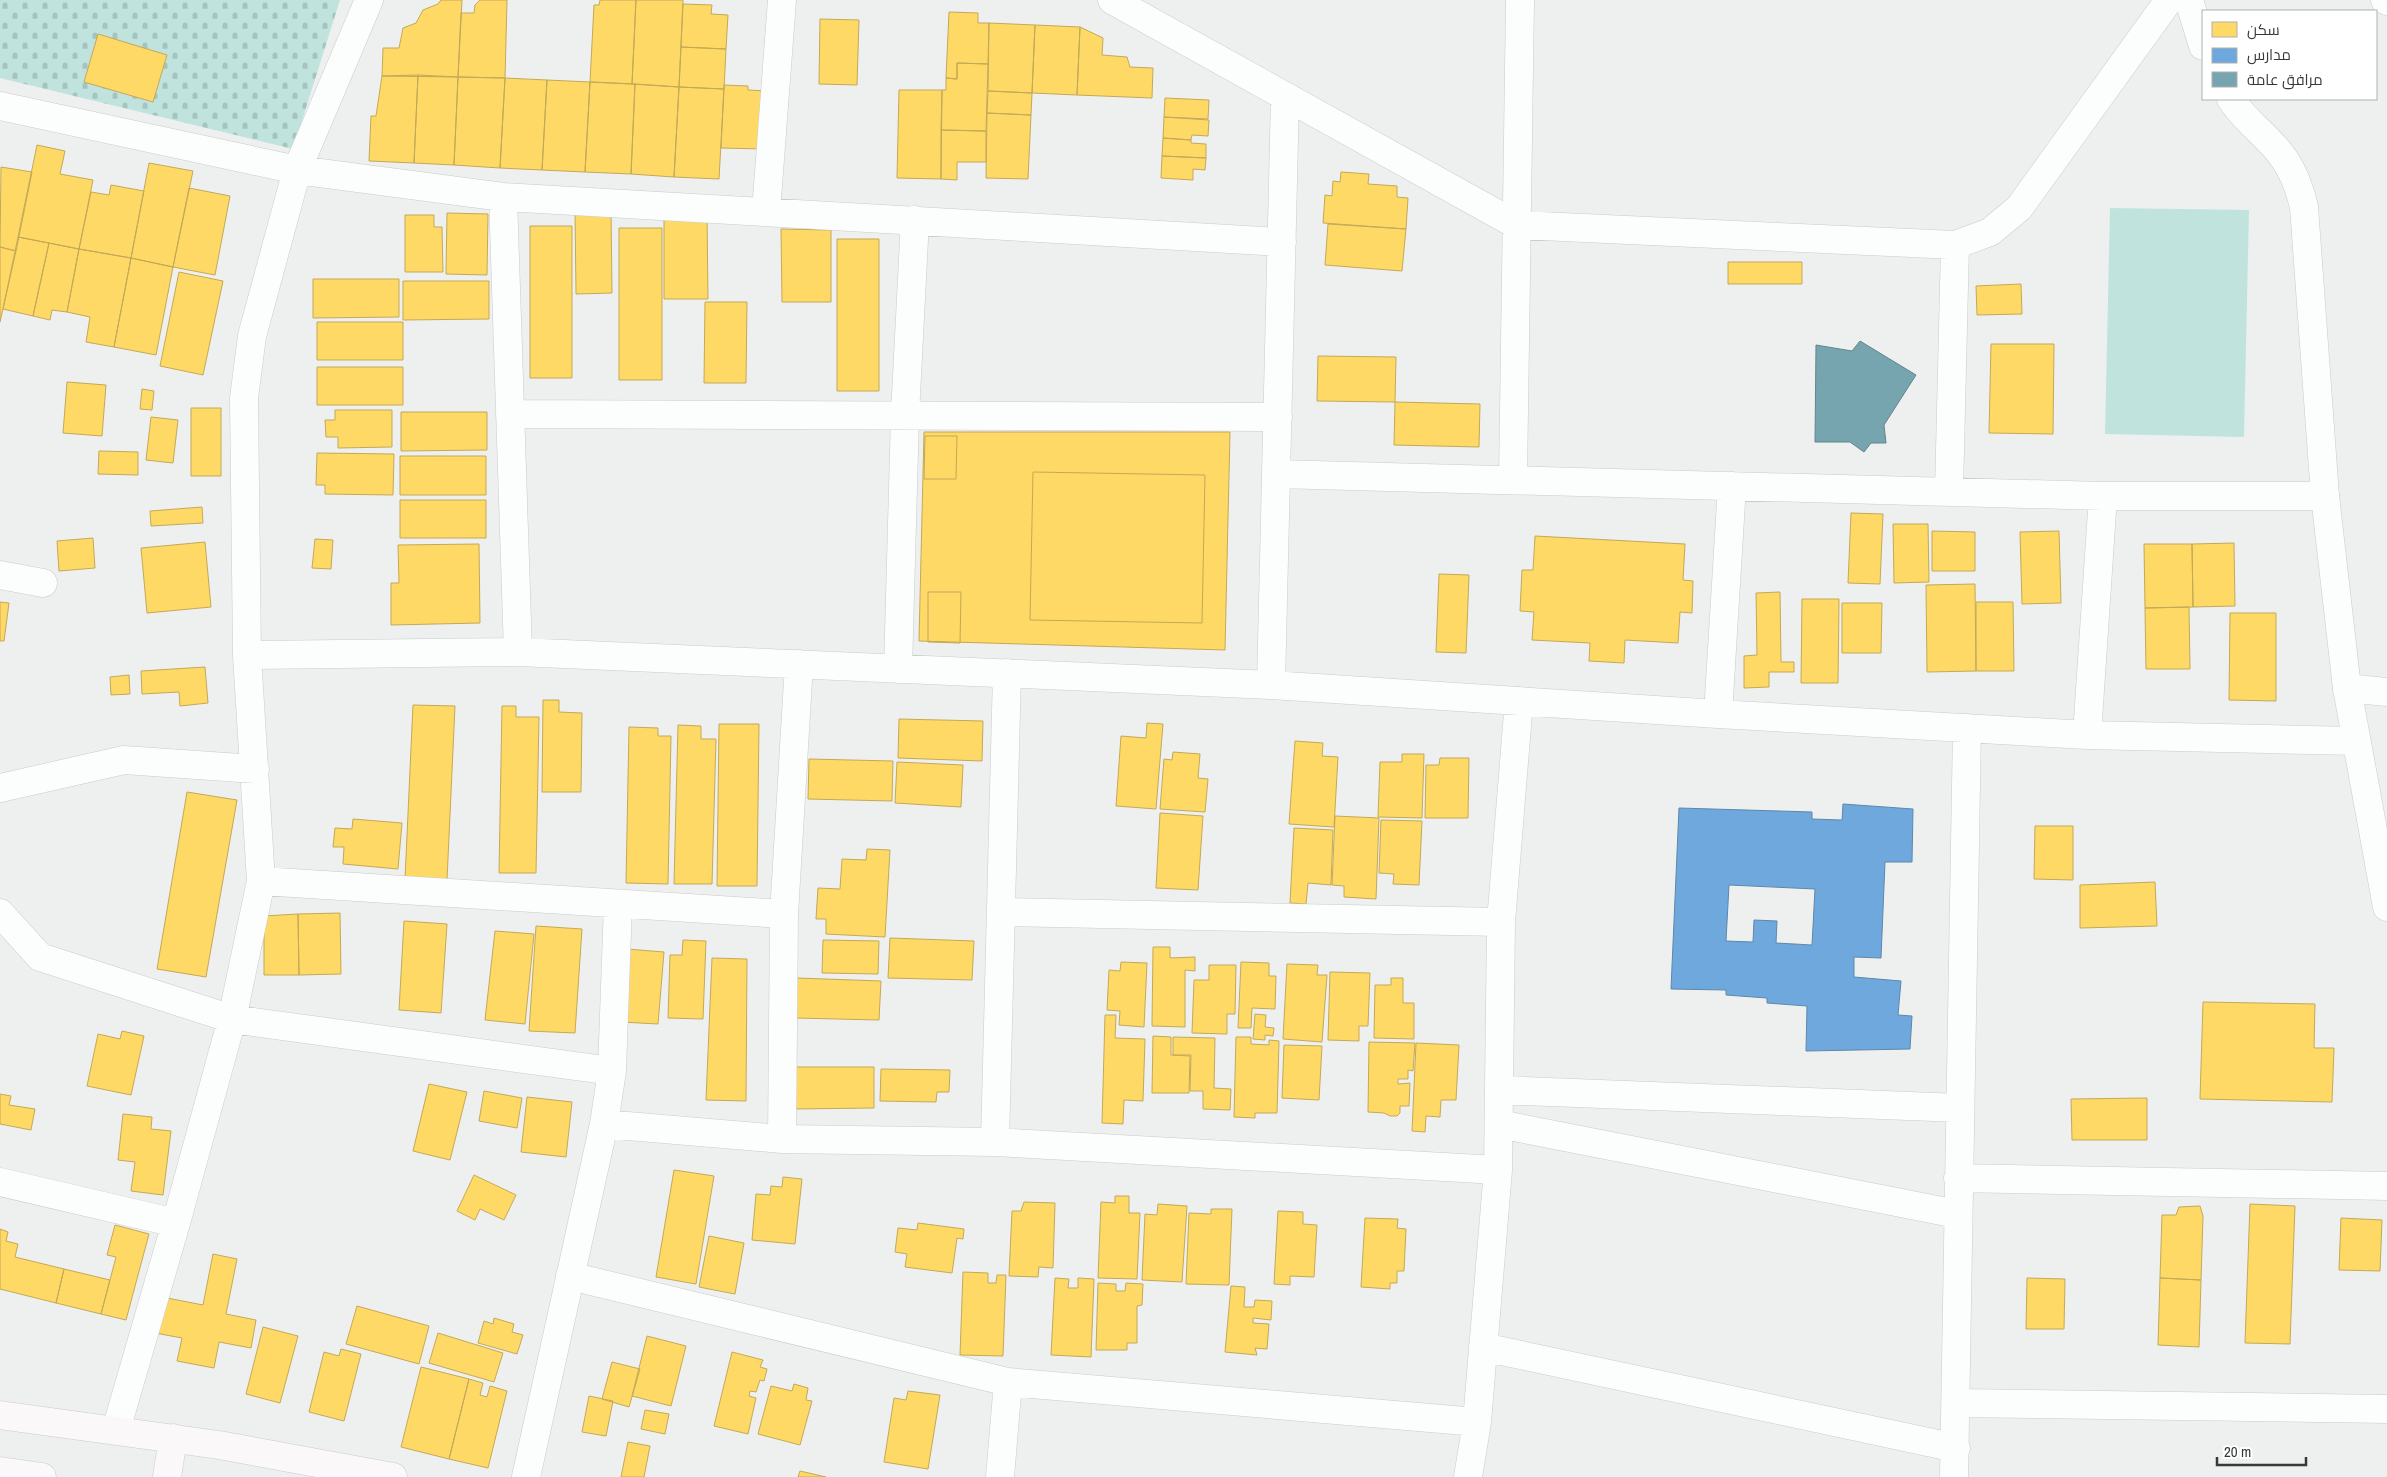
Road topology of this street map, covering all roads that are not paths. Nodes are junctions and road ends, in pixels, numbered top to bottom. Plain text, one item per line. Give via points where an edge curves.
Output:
1 (369, 0) edge
2 (782, 0) edge
3 (1112, 0) edge
4 (1520, 0) edge
5 (2168, 0) edge
6 (2189, 0) edge
7 (2202, 43) edge
8 (1285, 97) junction
9 (2232, 100) edge
10 (0, 106) edge
11 (297, 170) junction
12 (503, 197) junction
13 (766, 212) junction
14 (915, 220) junction
15 (1516, 225) junction
16 (1282, 242) junction
17 (1955, 245) junction
18 (510, 414) junction
19 (905, 415) junction
20 (1278, 416) junction
21 (1276, 474) junction
22 (1513, 480) junction
23 (1732, 486) junction
24 (1948, 492) junction
25 (2103, 496) junction
26 (2325, 496) junction
27 (0, 575) edge
28 (43, 583) dead end
29 (518, 652) junction
30 (247, 655) junction
31 (799, 664) junction
32 (898, 669) junction
33 (1007, 673) junction
34 (1271, 685) junction
35 (2347, 688) junction
36 (2387, 692) edge
37 (1519, 701) junction
38 (1718, 714) junction
39 (1967, 728) junction
40 (2087, 735) junction
41 (2356, 741) junction
42 (255, 769) junction
43 (0, 788) edge
44 (261, 881) junction
45 (2386, 892) edge
46 (618, 904) junction
47 (1001, 912) junction
48 (0, 913) edge
49 (784, 914) junction
50 (1501, 922) junction
51 (232, 1019) junction
52 (612, 1071) junction
53 (1500, 1090) junction
54 (1960, 1108) junction
55 (604, 1124) junction
56 (1499, 1124) junction
57 (782, 1139) junction
58 (995, 1142) junction
59 (1498, 1170) junction
60 (1958, 1178) junction
61 (0, 1182) edge
62 (2387, 1186) edge
63 (1957, 1214) junction
64 (176, 1223) junction
65 (570, 1276) junction
66 (1483, 1347) junction
67 (1008, 1382) junction
68 (1956, 1403) junction
69 (2387, 1409) edge
70 (0, 1415) edge
71 (1477, 1422) junction
72 (116, 1430) junction
73 (172, 1438) junction
74 (1956, 1448) junction
75 (0, 1472) edge
76 (42, 1477) edge
77 (167, 1477) edge
78 (393, 1477) edge
79 (526, 1477) edge
80 (1000, 1477) edge
81 (1468, 1477) edge
82 (1954, 1477) edge

1 - 11 street
2 - 13 street
3 - 8 street
4 - 15 street
5 - 17 street via 2019,208 1990,232
6 - 7 street
8 - 15 street
8 - 16 street
9 - 26 street via 2248,122 2284,158 2298,182 2304,207
10 - 11 street
11 - 12 street
11 - 30 street via 246,367
12 - 13 street
12 - 18 street
13 - 14 street
14 - 16 street
14 - 19 street
15 - 17 street
15 - 22 street
16 - 20 street
17 - 24 street
18 - 19 street
18 - 29 street
19 - 20 street
19 - 32 street
20 - 21 street
21 - 22 street
21 - 34 street
22 - 23 street
23 - 24 street
23 - 38 street
24 - 25 street
25 - 26 street
25 - 40 street
26 - 35 street
27 - 28 street
29 - 30 street
29 - 31 street
30 - 42 street
31 - 32 street
31 - 49 street
32 - 33 street
33 - 34 street
33 - 47 street
34 - 37 street
35 - 36 street
35 - 41 street
37 - 38 street
37 - 50 street
38 - 39 street
39 - 40 street
39 - 54 street
40 - 41 street
41 - 45 street
42 - 43 street via 124,760
42 - 44 street
44 - 46 street
44 - 51 street
46 - 49 street
46 - 52 street
47 - 50 street
47 - 58 street
48 - 51 street via 40,956
49 - 57 street
50 - 53 street
51 - 52 street
51 - 64 street
52 - 55 street
53 - 54 street
53 - 56 street
54 - 60 street
55 - 57 street
55 - 65 street
56 - 59 street
56 - 63 street
57 - 58 street
58 - 59 street
59 - 66 street
60 - 62 street
60 - 63 street
61 - 64 street
63 - 68 street
64 - 72 street
65 - 67 street
65 - 79 street
66 - 71 street
66 - 74 street
67 - 71 street
67 - 80 street
68 - 69 street
68 - 74 street
70 - 72 main road
71 - 81 street
72 - 73 main road
73 - 77 main road
73 - 78 main road
74 - 82 street
75 - 76 main road

